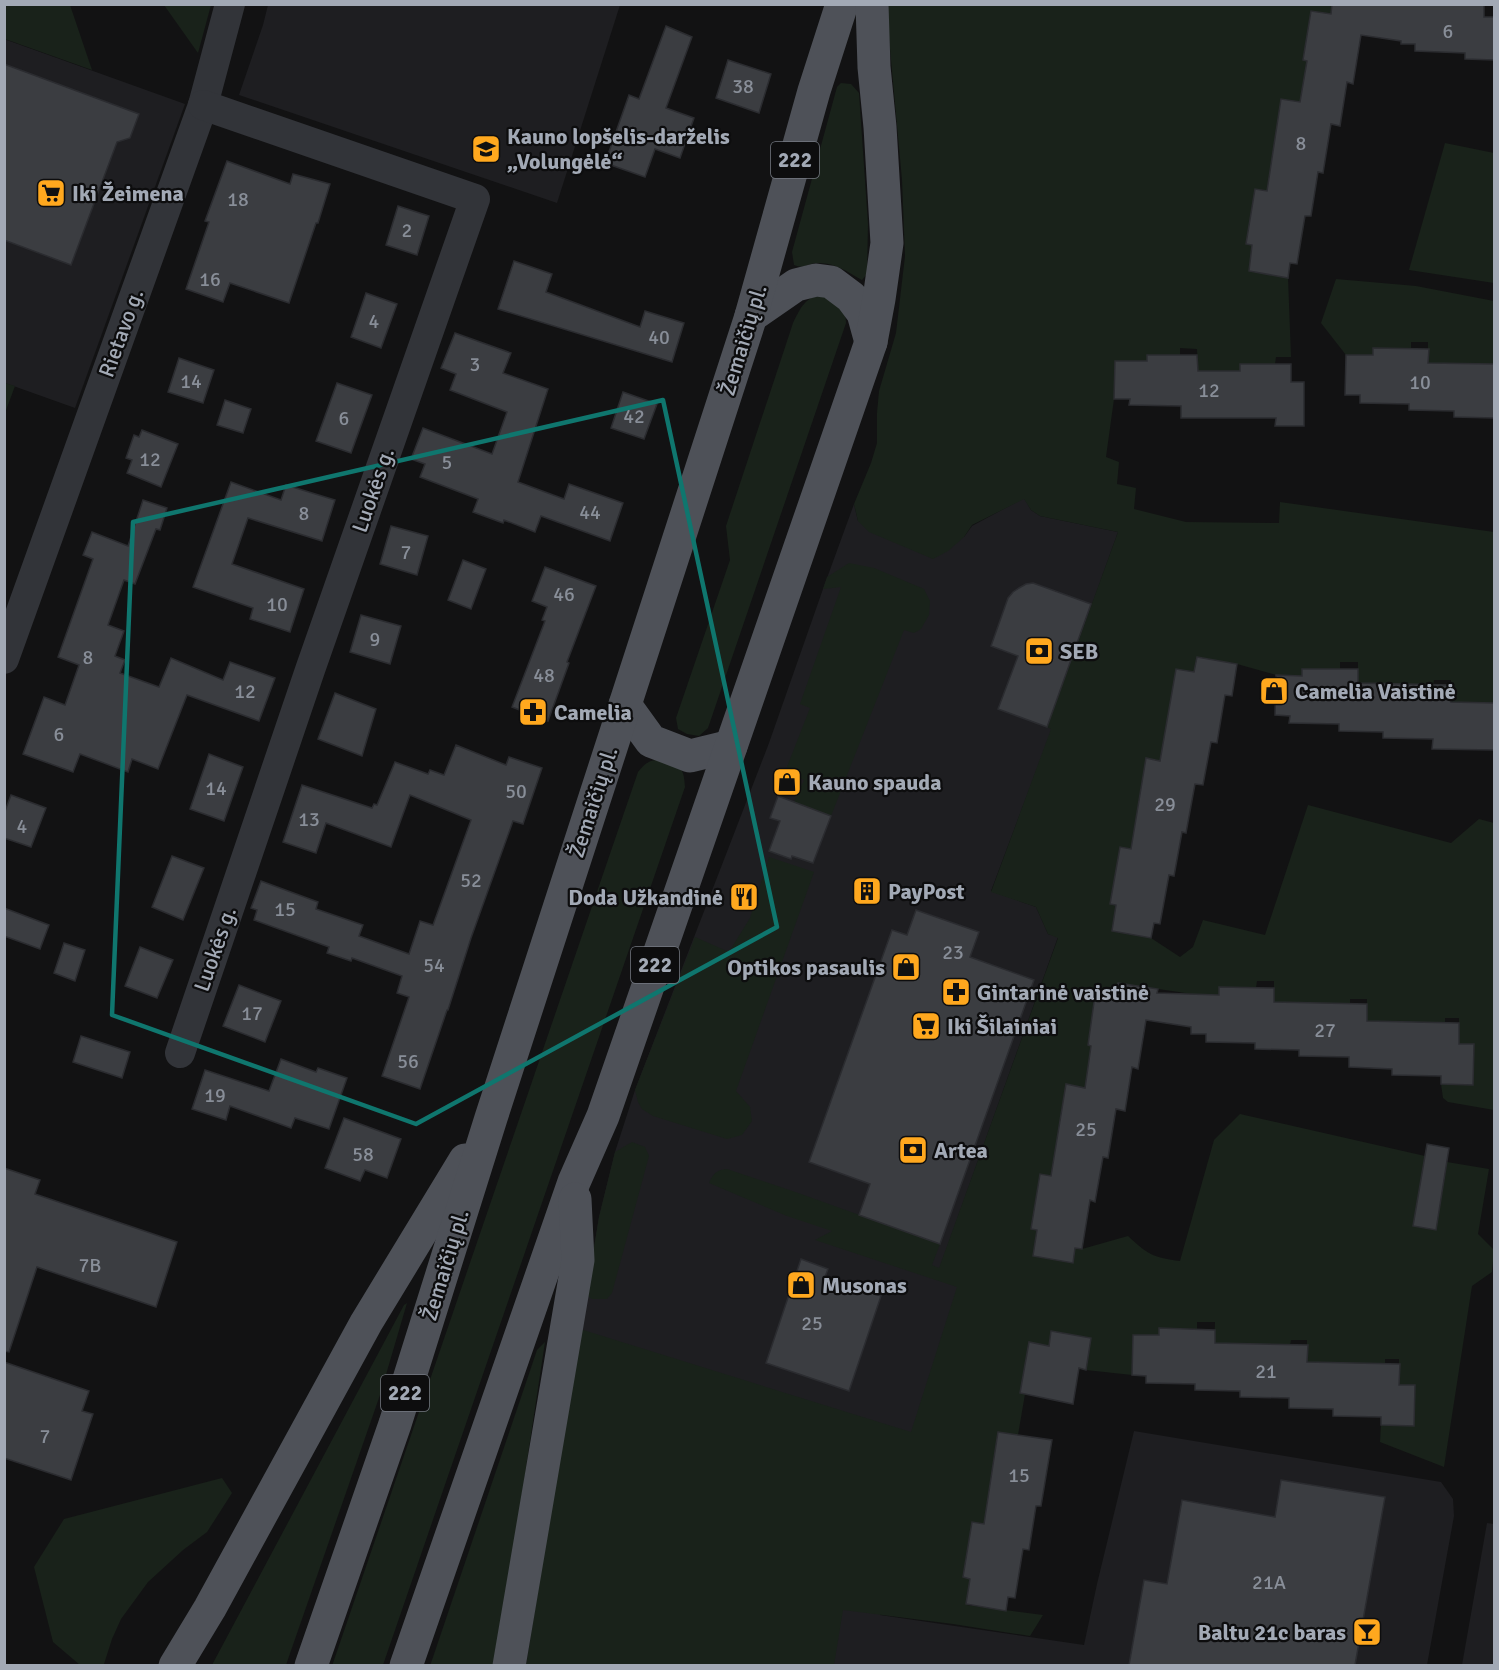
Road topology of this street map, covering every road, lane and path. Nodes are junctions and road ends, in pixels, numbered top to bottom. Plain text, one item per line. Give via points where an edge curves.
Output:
1 (230, 4) edge
2 (842, 4) edge
3 (872, 4) edge
4 (203, 105) junction
5 (752, 316) junction
6 (871, 342) junction
7 (4, 659) edge
8 (625, 705) junction
9 (731, 746) junction
10 (180, 1053) dead end
11 (491, 1118) junction
12 (574, 1182) junction
13 (175, 1665) edge
14 (311, 1665) edge
15 (405, 1665) edge
16 (509, 1665) edge

1 - 4 street, Rietavo g.
2 - 5 main road, Žemaičių pl. / 222
3 - 6 main road, 222 via 887,243
4 - 7 street, Rietavo g.
4 - 10 street, Luokės g. via 475,199
5 - 6 main road via 796,285 816,280 831,282 851,297 863,313
5 - 8 main road, Žemaičių pl. / 222
6 - 9 main road, 222
8 - 9 main road via 651,741 690,756
8 - 11 main road, Žemaičių pl. / 222
9 - 12 main road, 222 via 603,1116
11 - 13 main road via 366,1323
11 - 14 main road, Žemaičių pl. / 222 via 395,1424
12 - 15 main road, 222
12 - 16 main road via 578,1260

